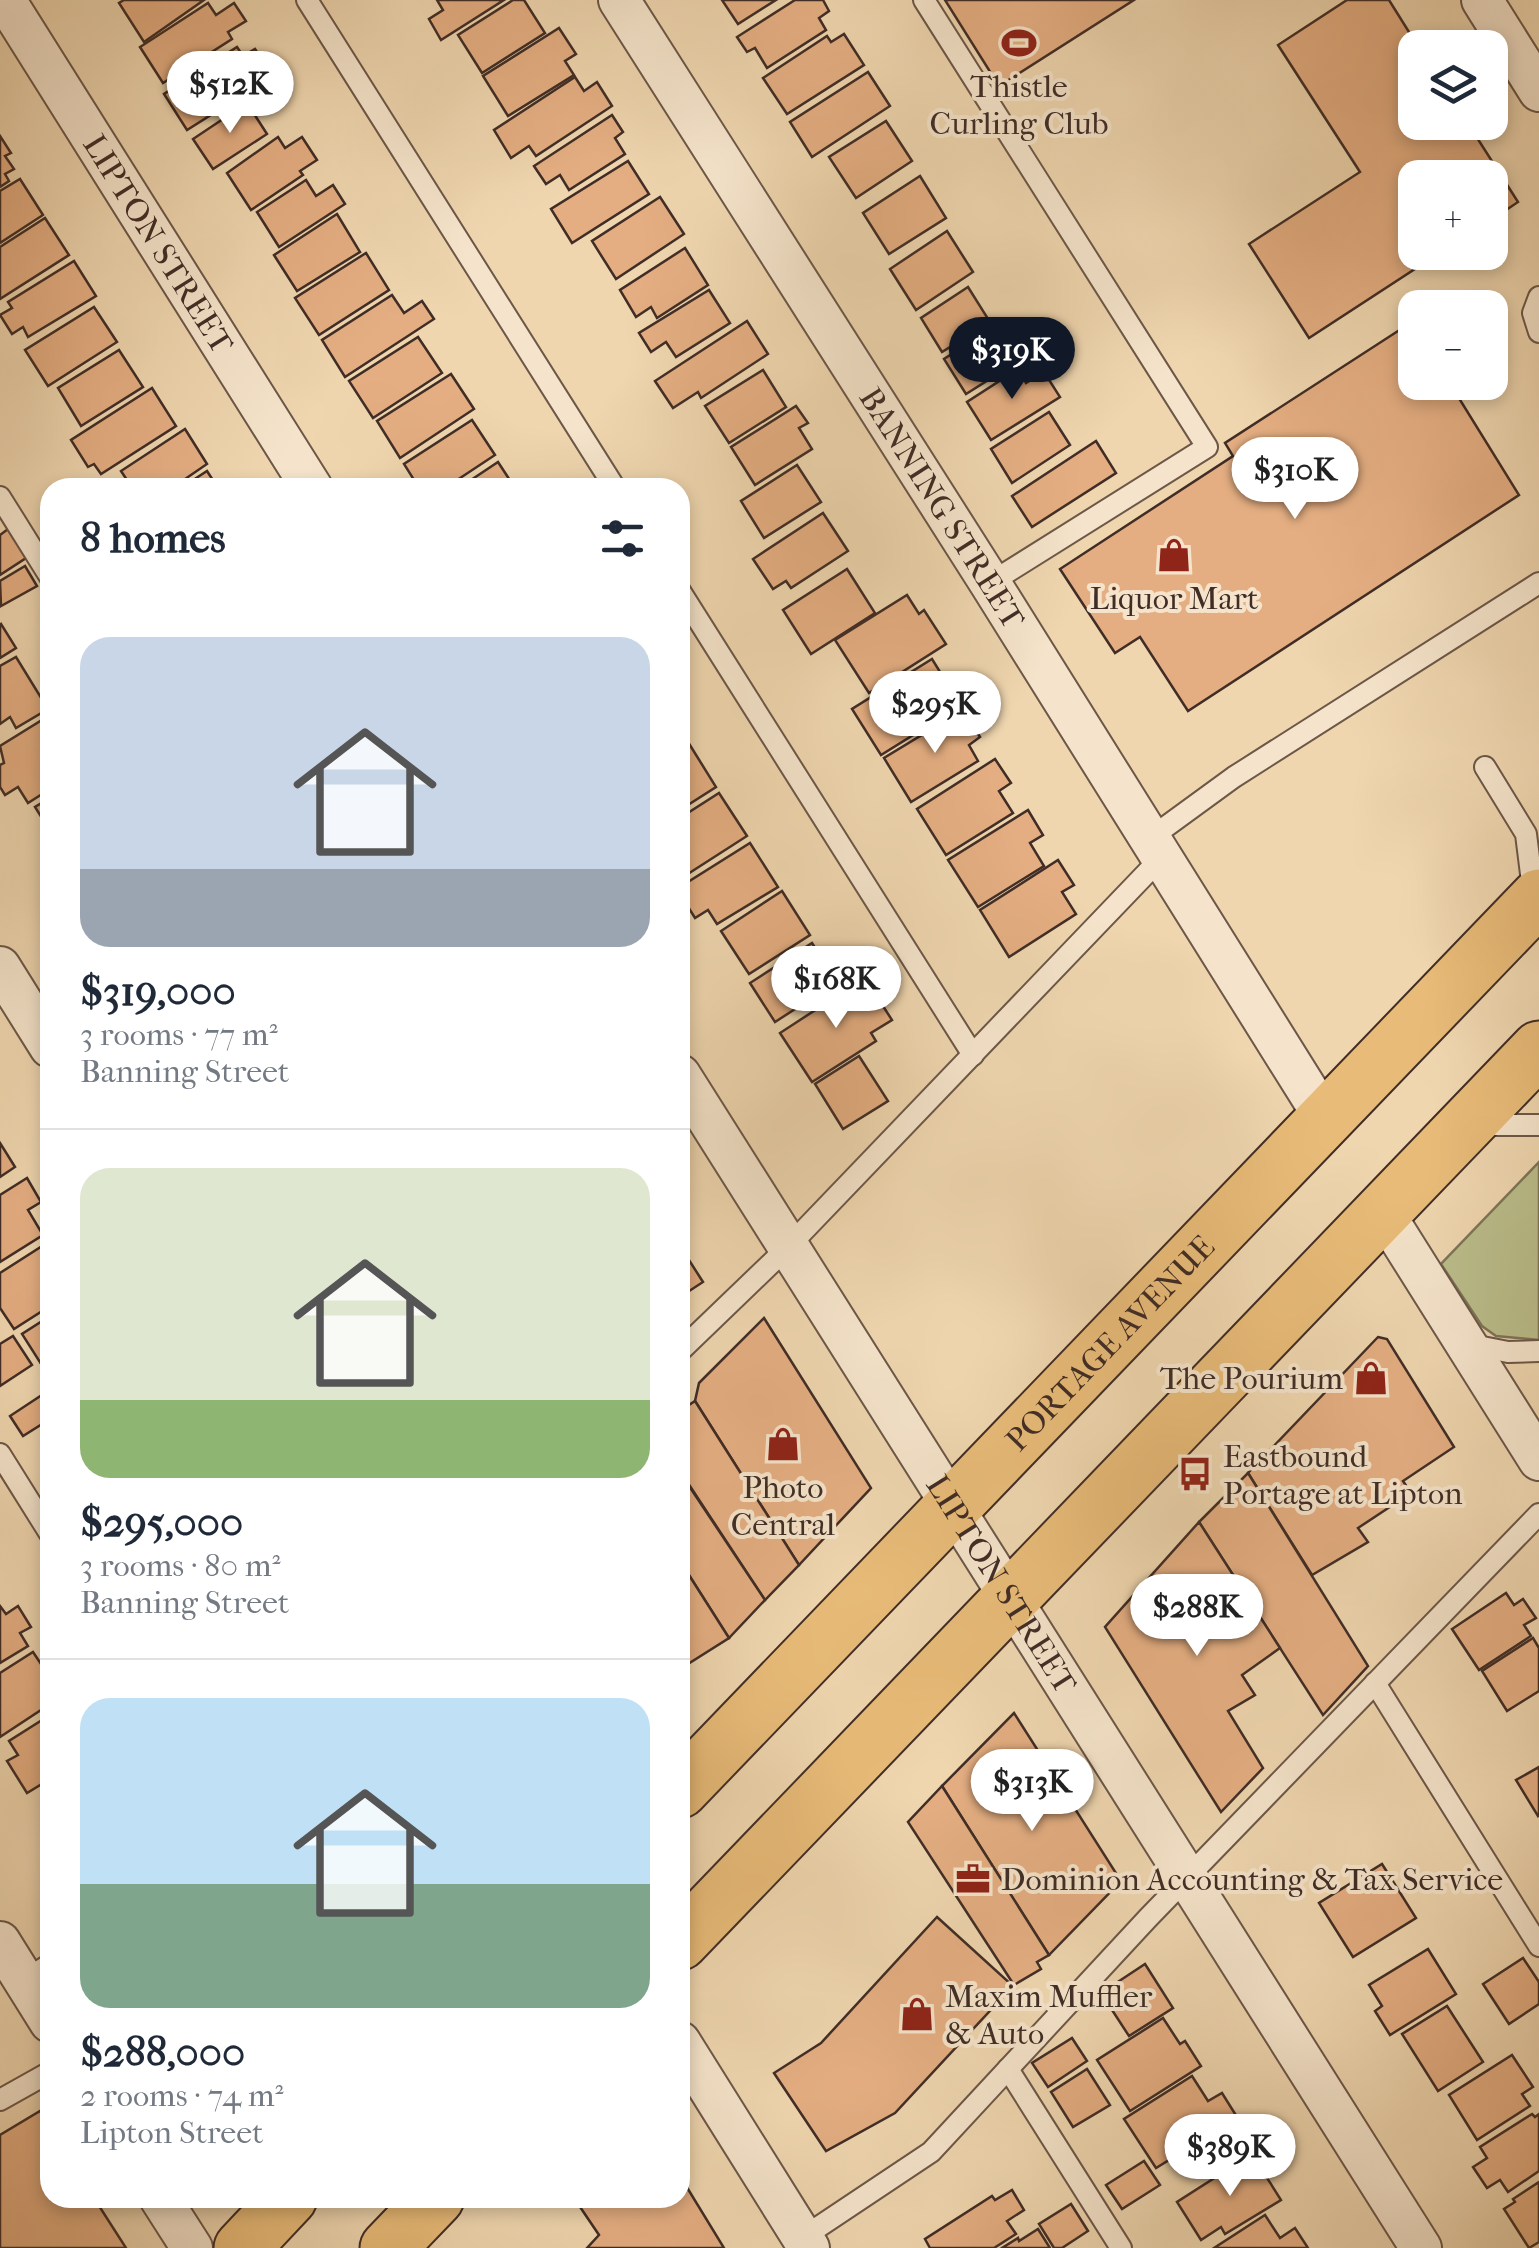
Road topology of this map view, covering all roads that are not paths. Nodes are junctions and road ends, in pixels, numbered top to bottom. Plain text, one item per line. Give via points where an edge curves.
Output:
1 (5, 0) edge
2 (307, 0) edge
3 (619, 0) edge
4 (924, 0) edge
5 (1482, 0) edge
6 (1539, 91) edge
7 (1539, 297) edge
8 (1539, 332) edge
9 (306, 478) edge
10 (609, 478) edge
11 (0, 498) edge
12 (40, 562) edge
13 (1539, 583) edge
14 (990, 584) junction
15 (690, 607) edge
16 (1485, 767) dead end
17 (1155, 848) junction
18 (1536, 900) edge
19 (0, 967) edge
20 (40, 1031) edge
21 (1539, 1050) edge
22 (973, 1054) junction
23 (690, 1090) edge
24 (1326, 1120) junction
25 (1539, 1125) edge
26 (1466, 1126) junction
27 (1384, 1212) junction
28 (788, 1247) junction
29 (690, 1341) edge
30 (1466, 1344) junction
31 (1539, 1352) edge
32 (0, 1454) edge
33 (1539, 1460) edge
34 (954, 1508) junction
35 (1539, 1514) edge
36 (40, 1518) edge
37 (1011, 1598) junction
38 (1376, 1683) junction
39 (690, 1780) edge
40 (1187, 1877) junction
41 (690, 1932) edge
42 (0, 1942) edge
43 (1539, 1946) edge
44 (37, 1972) edge
45 (690, 2058) edge
46 (1008, 2069) junction
47 (40, 2078) edge
48 (0, 2100) edge
49 (166, 2208) edge
50 (280, 2208) edge
51 (426, 2208) edge
52 (805, 2243) edge
53 (192, 2248) edge
54 (242, 2248) edge
55 (388, 2248) edge
56 (1121, 2248) edge
57 (1420, 2248) edge

1 - 9 street, LIPTON STREET
2 - 10 lane
3 - 14 street, BANNING STREET
4 - 14 lane via 1207,447
5 - 6 street
7 - 8 lane via 1533,313
11 - 12 lane
13 - 17 lane via 1234,777
14 - 17 street, BANNING STREET
15 - 22 lane
16 - 18 lane via 1526,834
17 - 22 lane
17 - 24 street, BANNING STREET
18 - 24 highway, PORTAGE AVENUE
19 - 20 street
21 - 26 highway
22 - 28 lane
23 - 28 street, LIPTON STREET
24 - 34 highway, PORTAGE AVENUE
25 - 26 lane
26 - 27 highway
27 - 30 street
27 - 37 highway
28 - 29 lane
28 - 34 street, LIPTON STREET
30 - 31 lane
30 - 33 street
32 - 36 lane
34 - 37 street, LIPTON STREET
34 - 39 highway, PORTAGE AVENUE
35 - 38 lane
37 - 40 street, LIPTON STREET
37 - 41 highway
38 - 40 lane
38 - 43 lane
40 - 46 lane
40 - 57 street, LIPTON STREET
42 - 44 street
45 - 52 street
46 - 52 lane via 932,2152
46 - 56 lane
47 - 48 lane
49 - 53 street
50 - 54 highway
51 - 55 highway

